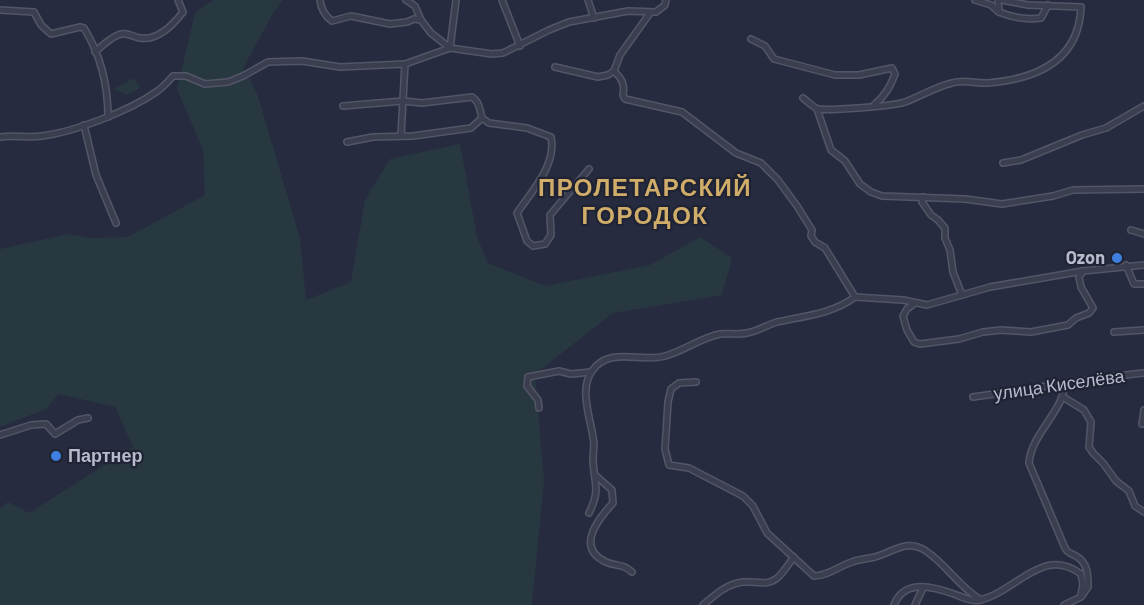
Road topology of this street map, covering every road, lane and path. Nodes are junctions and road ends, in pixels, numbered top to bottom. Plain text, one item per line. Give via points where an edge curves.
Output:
1 (178, 0) edge
2 (320, 0) edge
3 (406, 0) edge
4 (456, 0) edge
5 (502, 0) edge
6 (588, 0) edge
7 (666, 0) edge
8 (975, 0) edge
9 (1000, 0) edge
10 (1048, 5) junction
11 (0, 10) edge
12 (999, 12) junction
13 (650, 13) junction
14 (594, 18) junction
15 (421, 20) junction
16 (751, 39) dead end
17 (520, 46) junction
18 (450, 48) junction
19 (95, 52) junction
20 (405, 64) junction
21 (555, 67) dead end
22 (614, 71) junction
23 (802, 98) dead end
24 (403, 101) junction
25 (343, 106) dead end
26 (872, 106) junction
27 (1144, 106) edge
28 (817, 109) junction
29 (108, 117) junction
30 (482, 118) junction
31 (84, 125) junction
32 (401, 135) junction
33 (0, 137) edge
34 (347, 142) dead end
35 (1003, 163) dead end
36 (589, 169) dead end
37 (1144, 189) edge
38 (923, 197) junction
39 (116, 223) dead end
40 (1131, 230) dead end
41 (1144, 234) edge
42 (1144, 265) edge
43 (1126, 266) junction
44 (1083, 271) junction
45 (1144, 284) edge
46 (962, 295) junction
47 (855, 297) junction
48 (915, 303) junction
49 (1144, 330) edge
50 (1114, 332) dead end
51 (591, 372) junction
52 (1144, 373) edge
53 (696, 382) dead end
54 (1064, 385) junction
55 (973, 397) dead end
56 (1063, 397) junction
57 (538, 408) dead end
58 (1144, 410) edge
59 (88, 418) dead end
60 (1142, 424) dead end
61 (0, 435) edge
62 (595, 474) junction
63 (1144, 512) edge
64 (589, 513) dead end
65 (794, 556) junction
66 (632, 572) dead end
67 (923, 588) junction
68 (1081, 597) junction
69 (981, 600) junction
70 (703, 605) edge
71 (894, 605) edge
72 (915, 605) edge
73 (1064, 605) edge

1 - 19 street via 183,12 171,27 142,39 124,33
2 - 15 street via 332,21 351,16 390,24
3 - 15 street via 415,6
4 - 18 street
5 - 17 street
6 - 14 street
7 - 13 street via 657,12
8 - 12 street
9 - 10 street
9 - 12 street
10 - 12 street via 1041,18
10 - 26 street via 1081,7 1076,37 1064,56 1029,76 987,83 961,80 937,86 904,103
11 - 19 street via 34,12 51,34 84,28
13 - 14 street via 639,10
13 - 22 street via 620,55
14 - 17 street via 569,22
15 - 18 street
16 - 26 street via 765,46 774,59 835,75 892,68 895,74 890,86
17 - 18 street via 492,54
18 - 20 street
19 - 29 street via 108,93
20 - 24 street
20 - 29 street via 339,67 288,60 268,62 228,82 205,84 186,76 173,76 156,92
21 - 22 street via 598,77
22 - 47 street via 621,78 625,99 682,112 736,153 761,164 797,206 812,230 811,236 825,248
23 - 28 street
24 - 25 street
24 - 30 street via 422,103 472,97
24 - 32 street
26 - 28 street
27 - 35 street via 1106,128
28 - 38 street via 831,150 845,161 860,184 882,196
29 - 31 street
30 - 32 street via 471,128
30 - 36 street via 551,138 549,165 517,213 527,241 533,246 545,244 551,235 549,215
31 - 33 street via 44,136
31 - 39 street via 96,175
32 - 34 street
37 - 38 street via 1073,190 1002,204
38 - 46 street via 928,212 945,228 952,272
40 - 41 street
42 - 43 street
43 - 44 street
43 - 45 street via 1134,284
44 - 46 street
44 - 48 street via 1079,278 1081,287 1093,308 1068,325 1031,332 983,332 920,344 914,342 903,316
46 - 48 street via 927,305
47 - 48 street
47 - 51 street via 814,315 746,334 722,334 664,356 603,359
49 - 50 street
51 - 57 street via 559,371 528,376 527,386 538,400
51 - 62 street via 585,391 594,438
52 - 54 street, улица Киселёва
53 - 65 street via 679,383 671,389 665,449 669,465 689,468 742,496 767,533
54 - 55 street, улица Киселёва
54 - 56 street
56 - 63 street via 1084,410 1091,422 1089,447
56 - 68 street via 1030,452 1029,463 1068,553 1085,565 1088,587
58 - 60 street
59 - 61 street via 55,434 46,424
62 - 64 street via 596,499
62 - 66 street via 612,490 613,503 592,532 594,553 604,562 625,566
65 - 69 street via 814,576 823,576 852,561 910,545 925,549
65 - 70 street via 776,578 764,583 731,585
67 - 69 street
67 - 71 street via 903,590
67 - 72 street
68 - 69 street via 1081,574 1054,564
68 - 73 street

